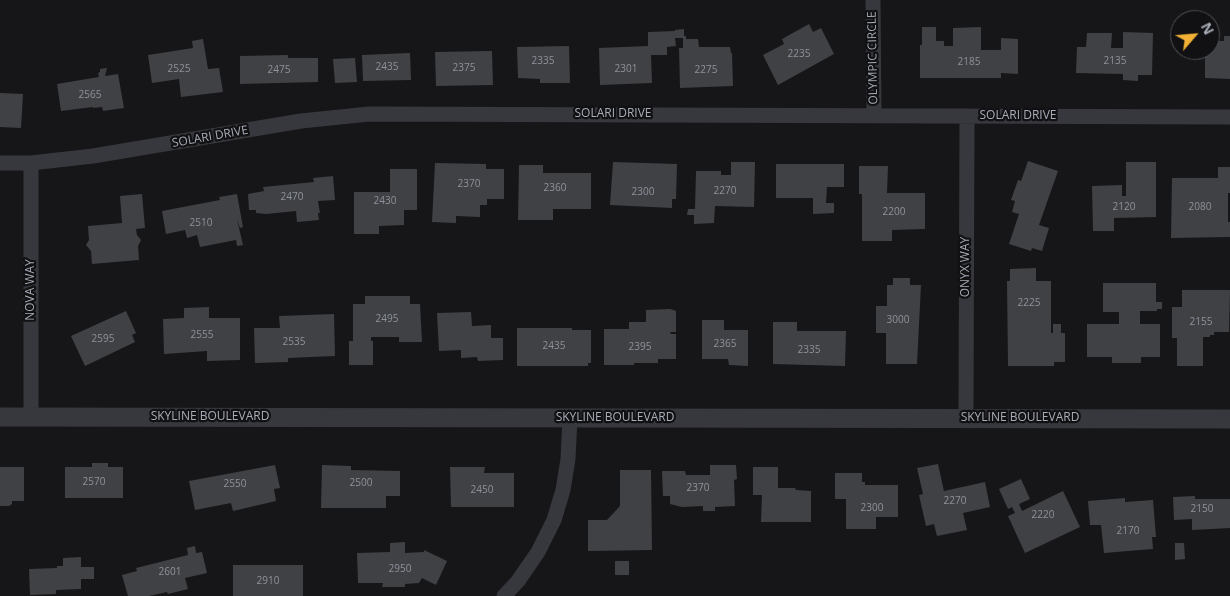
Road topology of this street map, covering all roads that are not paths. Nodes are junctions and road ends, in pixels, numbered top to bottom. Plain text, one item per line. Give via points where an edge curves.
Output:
1 (873, 0) edge
2 (874, 115) junction
3 (967, 116) junction
4 (1230, 117) edge
5 (0, 163) edge
6 (32, 163) junction
7 (0, 416) edge
8 (31, 416) junction
9 (570, 418) junction
10 (966, 418) junction
11 (1230, 419) edge
12 (504, 596) edge

1 - 2 street, OLYMPIC CIRCLE
2 - 3 street, SOLARI DRIVE
2 - 6 street, SOLARI DRIVE via 370,114 301,121
3 - 4 street, SOLARI DRIVE
3 - 10 street, ONYX WAY
5 - 6 street, SOLARI DRIVE
6 - 8 street, NOVA WAY
7 - 8 street, SKYLINE BOULEVARD
8 - 9 street, SKYLINE BOULEVARD
9 - 10 street, SKYLINE BOULEVARD
9 - 12 street via 568,459 554,520 538,552
10 - 11 street, SKYLINE BOULEVARD

